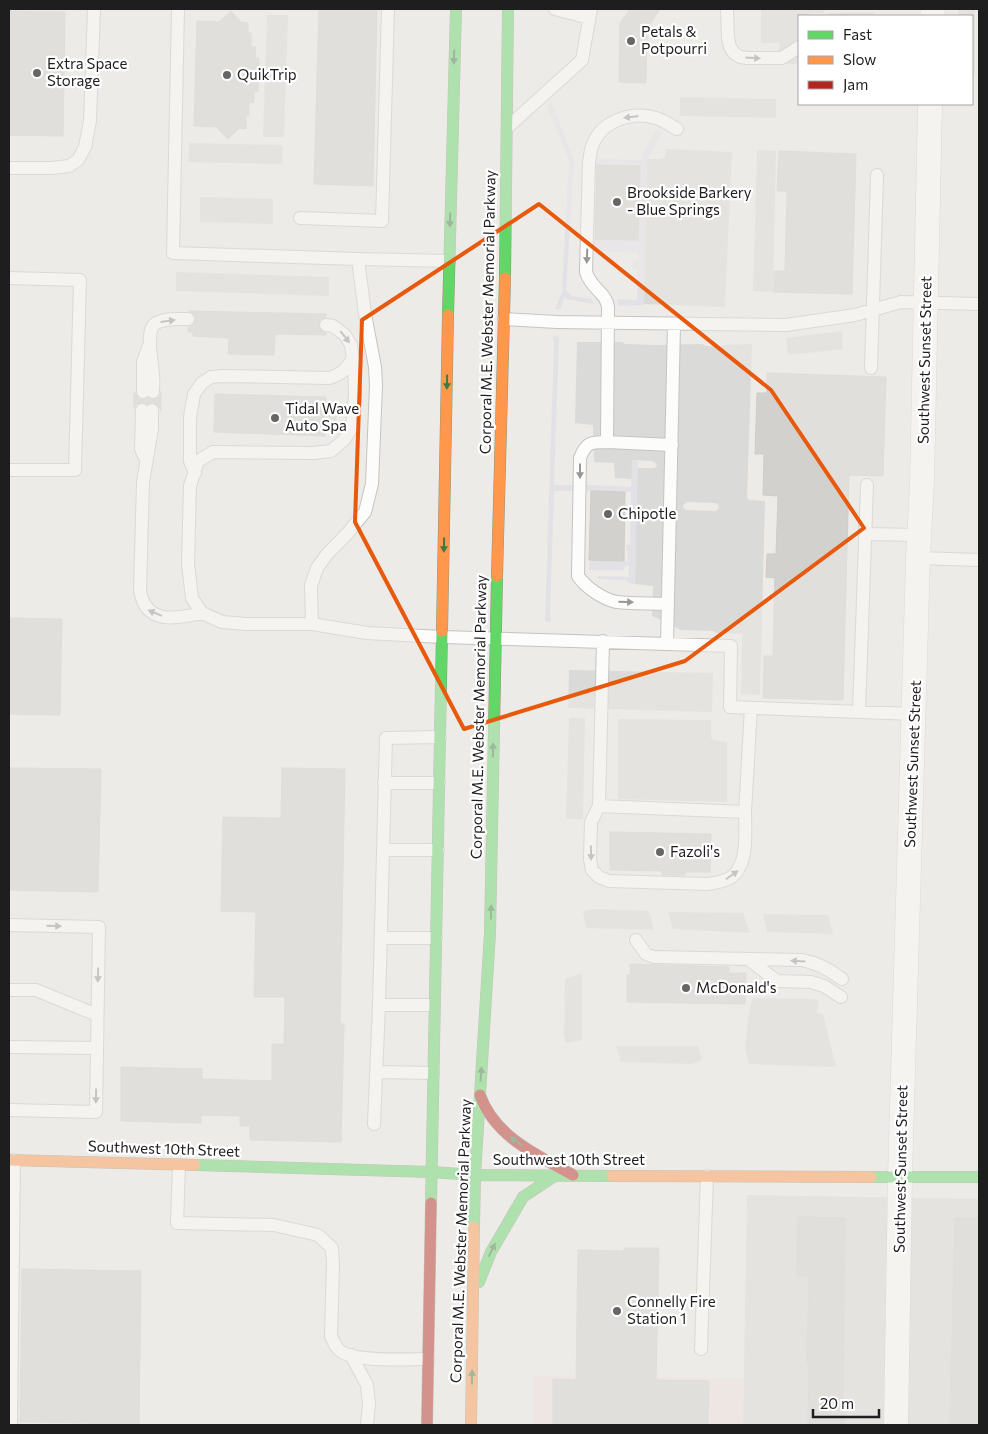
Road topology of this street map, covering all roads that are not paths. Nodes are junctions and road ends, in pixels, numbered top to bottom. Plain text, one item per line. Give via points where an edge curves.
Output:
1 (94, 9) edge
2 (178, 9) edge
3 (388, 9) edge
4 (456, 9) edge
5 (508, 9) edge
6 (555, 9) edge
7 (727, 9) edge
8 (590, 14) edge
9 (797, 48) edge
10 (930, 105) edge
11 (507, 128) junction
12 (677, 129) dead end
13 (9, 168) edge
14 (877, 175) dead end
15 (300, 218) dead end
16 (358, 259) junction
17 (449, 261) junction
18 (9, 278) edge
19 (926, 303) junction
20 (979, 304) edge
21 (872, 310) junction
22 (504, 319) junction
23 (188, 320) dead end
24 (608, 323) junction
25 (326, 324) dead end
26 (674, 324) junction
27 (353, 359) junction
28 (871, 368) dead end
29 (148, 392) dead end
30 (147, 410) dead end
31 (607, 442) junction
32 (672, 445) junction
33 (9, 470) edge
34 (195, 473) junction
35 (867, 485) dead end
36 (866, 534) junction
37 (919, 547) junction
38 (979, 560) edge
39 (668, 604) junction
40 (202, 613) junction
41 (312, 624) junction
42 (442, 637) junction
43 (495, 638) junction
44 (603, 642) junction
45 (667, 644) junction
46 (750, 708) junction
47 (859, 712) junction
48 (914, 714) junction
49 (440, 737) junction
50 (384, 783) junction
51 (439, 783) junction
52 (599, 806) junction
53 (745, 812) junction
54 (383, 850) junction
55 (438, 850) junction
56 (9, 926) edge
57 (381, 938) junction
58 (436, 938) junction
59 (636, 940) dead end
60 (748, 959) junction
61 (842, 979) dead end
62 (9, 990) edge
63 (841, 997) dead end
64 (434, 1004) junction
65 (379, 1005) junction
66 (97, 1015) junction
67 (9, 1047) edge
68 (97, 1048) junction
69 (376, 1072) junction
70 (433, 1073) junction
71 (480, 1096) junction
72 (9, 1110) edge
73 (374, 1124) dead end
74 (11, 1160) edge
75 (179, 1165) junction
76 (431, 1172) junction
77 (475, 1175) junction
78 (556, 1175) junction
79 (573, 1175) junction
80 (707, 1176) junction
81 (900, 1176) junction
82 (979, 1177) edge
83 (473, 1295) junction
84 (701, 1349) dead end
85 (351, 1355) junction
86 (428, 1359) junction
87 (11, 1425) edge
88 (367, 1425) edge
89 (427, 1425) edge
90 (471, 1425) edge
91 (896, 1425) edge

1 - 13 lane via 90,122 85,147 78,160 69,166
2 - 16 lane via 173,253
3 - 15 lane via 382,221
4 -> 17 main road, Corporal M.E. Webster Memorial Parkway
5 - 11 main road, Corporal M.E. Webster Memorial Parkway
6 - 8 lane
7 -> 9 lane via 730,47 740,57 782,58
8 - 11 lane via 582,60
10 - 19 street, Southwest Sunset Street
11 - 22 main road, Corporal M.E. Webster Memorial Parkway
12 -> 24 lane via 658,118 632,115 608,126 597,136 591,150 586,272 607,302
14 - 21 lane
16 - 17 lane
16 - 41 lane via 375,367 372,484 365,512 317,568 311,586
17 -> 42 main road, Corporal M.E. Webster Memorial Parkway
18 - 33 lane via 80,280 76,470
19 - 20 lane
19 - 21 lane via 901,302
19 - 37 street, Southwest Sunset Street
21 - 26 lane via 786,325
21 - 28 lane
22 - 24 lane
22 - 43 main road, Corporal M.E. Webster Memorial Parkway
29 -> 23 lane via 153,378 151,328 155,323 167,320
24 - 26 lane
24 - 31 lane
25 -> 27 lane via 345,335 351,345
26 - 32 lane
27 - 34 lane via 355,395 352,427 332,451 214,452 198,461
27 - 34 lane via 339,376 329,378 224,376 211,377 202,383 194,394 190,417 190,461
40 -> 30 lane via 182,618 159,616 148,611 142,601 143,482 152,429
31 - 32 lane
31 -> 39 lane via 588,444 580,458 578,576 583,584 614,602
32 - 39 lane
34 - 40 lane via 190,486 188,564 192,598
35 - 36 lane
36 - 37 lane
36 - 47 lane
37 - 38 lane
37 - 48 street, Southwest Sunset Street
39 - 45 lane
40 - 41 lane via 222,622
41 - 42 lane via 367,633
42 - 43 lane
42 - 49 main road, Corporal M.E. Webster Memorial Parkway
43 - 44 lane
71 -> 43 main road, Corporal M.E. Webster Memorial Parkway via 490,933
44 - 45 lane
44 - 52 lane
45 - 46 lane via 731,646 730,707
46 - 47 lane
46 - 53 lane
47 - 48 lane
48 - 81 street, Southwest Sunset Street
49 - 50 lane via 386,738
49 - 51 main road, Corporal M.E. Webster Memorial Parkway
50 - 51 lane
50 - 54 lane
51 - 55 main road, Corporal M.E. Webster Memorial Parkway
52 - 53 lane
52 -> 53 lane via 591,822 590,859 592,870 609,881 707,884 729,879 743,861
54 - 55 lane
54 - 57 lane
55 - 58 main road, Corporal M.E. Webster Memorial Parkway
56 -> 66 lane via 99,927
57 - 58 lane
57 - 65 lane
58 - 64 main road, Corporal M.E. Webster Memorial Parkway
59 - 60 lane via 646,954 654,957
61 -> 60 lane via 828,969 802,960
60 - 63 lane via 777,981 811,982
62 - 66 lane via 36,990
64 - 65 lane
64 - 70 main road, Corporal M.E. Webster Memorial Parkway
65 - 69 lane
66 - 68 lane
67 - 68 lane
68 -> 72 lane via 96,1112
69 - 70 lane
69 - 73 lane
70 - 76 main road, Corporal M.E. Webster Memorial Parkway
71 - 77 main road, Corporal M.E. Webster Memorial Parkway
79 -> 71 main road via 512,1139 493,1121
74 - 75 main road, Southwest 10th Street
74 - 87 lane
75 - 76 main road, Southwest 10th Street
75 - 85 lane via 177,1223 274,1225 318,1234 332,1248 331,1336 335,1346
76 - 77 main road, Southwest 10th Street
76 - 86 main road, Corporal M.E. Webster Memorial Parkway
77 - 78 main road, Southwest 10th Street
77 - 83 main road, Corporal M.E. Webster Memorial Parkway
78 - 79 main road, Southwest 10th Street
83 -> 78 main road via 491,1252 523,1198
79 - 80 main road, Southwest 10th Street
80 - 81 main road, Southwest 10th Street
80 - 84 lane
81 - 82 main road, Southwest 10th Street
81 - 91 street, Southwest Sunset Street
90 -> 83 main road, Corporal M.E. Webster Memorial Parkway
85 - 86 lane via 360,1358
85 - 88 lane via 367,1385
86 - 89 main road, Corporal M.E. Webster Memorial Parkway

